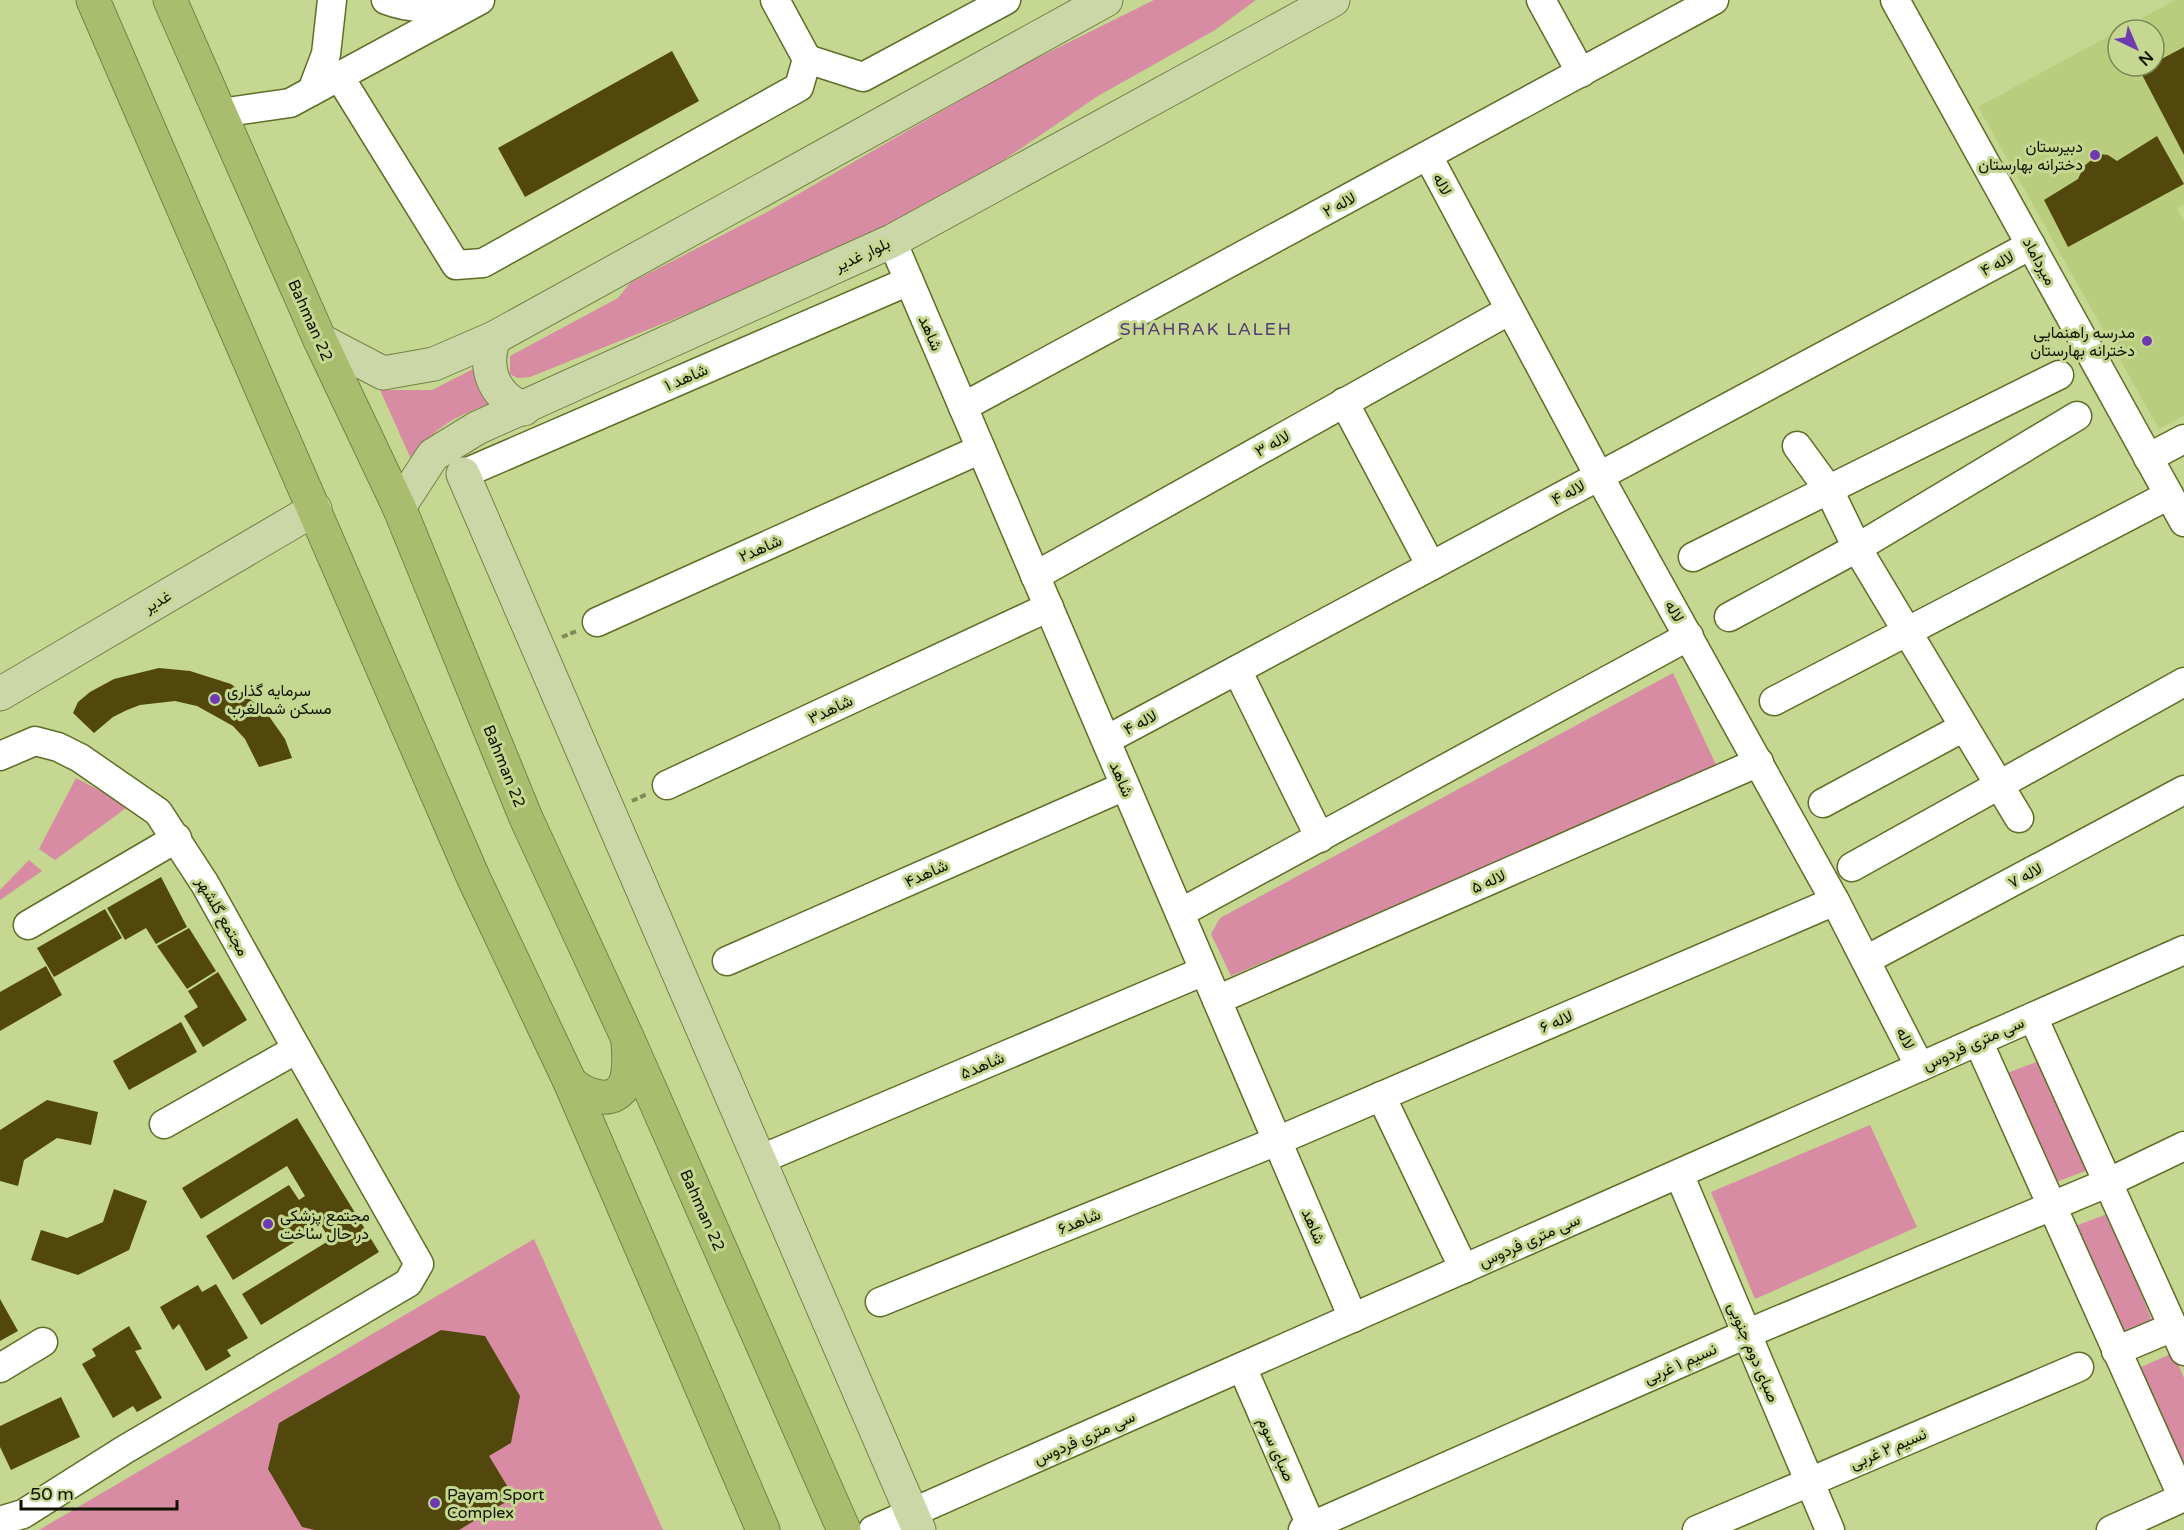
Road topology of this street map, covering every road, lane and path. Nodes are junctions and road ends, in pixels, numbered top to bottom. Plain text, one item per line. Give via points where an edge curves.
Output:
1 (93, 0) edge
2 (170, 0) edge
3 (332, 0) edge
4 (386, 0) edge
5 (775, 0) edge
6 (1006, 0) edge
7 (1106, 0) edge
8 (1277, 0) edge
9 (1333, 0) edge
10 (1541, 0) edge
11 (1714, 0) edge
12 (1896, 0) edge
13 (475, 2) edge
14 (1264, 38) junction
15 (807, 59) junction
16 (1581, 73) junction
17 (339, 76) junction
18 (312, 91) junction
19 (220, 113) junction
20 (1428, 156) junction
21 (892, 241) junction
22 (2031, 244) junction
23 (909, 281) junction
24 (1510, 310) junction
25 (494, 338) junction
26 (320, 340) junction
27 (2059, 375) dead end
28 (1344, 402) junction
29 (963, 408) junction
30 (524, 409) junction
31 (2077, 416) dead end
32 (2184, 439) edge
33 (1797, 446) dead end
34 (981, 449) junction
35 (2148, 458) junction
36 (463, 474) joint
37 (1599, 476) junction
38 (1829, 490) junction
39 (2169, 495) junction
40 (399, 507) junction
41 (315, 509) junction
42 (2184, 522) edge
43 (1857, 548) junction
44 (1693, 556) dead end
45 (1431, 566) junction
46 (1035, 576) junction
47 (1049, 607) junction
48 (1729, 617) dead end
49 (597, 622) joint
50 (1907, 631) junction
51 (1689, 636) junction
52 (538, 648) junction
53 (1237, 670) junction
54 (2184, 682) edge
55 (0, 694) edge
56 (1774, 701) dead end
57 (1964, 727) junction
58 (1106, 740) junction
59 (0, 756) edge
60 (1759, 762) junction
61 (1997, 784) junction
62 (667, 785) joint
63 (1125, 786) junction
64 (2184, 790) edge
65 (1823, 803) dead end
66 (611, 811) junction
67 (2019, 818) dead end
68 (177, 838) junction
69 (1320, 838) junction
70 (1852, 867) dead end
71 (1835, 901) junction
72 (1180, 913) junction
73 (28, 925) dead end
74 (2184, 950) edge
75 (1866, 960) junction
76 (727, 961) dead end
77 (1204, 971) junction
78 (1217, 1000) junction
79 (2032, 1017) junction
80 (628, 1039) junction
81 (1978, 1041) junction
82 (297, 1049) junction
83 (1920, 1067) junction
84 (570, 1082) junction
85 (1381, 1096) junction
86 (164, 1124) dead end
87 (1277, 1141) junction
88 (2184, 1146) edge
89 (759, 1160) junction
90 (1678, 1174) junction
91 (2107, 1183) junction
92 (2051, 1205) junction
93 (1464, 1269) junction
94 (880, 1302) dead end
95 (1353, 1318) junction
96 (1746, 1334) junction
97 (2178, 1339) edge
98 (43, 1342) dead end
99 (2116, 1351) junction
100 (1242, 1367) junction
101 (2079, 1367) dead end
102 (0, 1368) edge
103 (1809, 1482) junction
104 (2184, 1498) edge
105 (0, 1521) edge
106 (915, 1522) edge
107 (1309, 1529) edge
108 (763, 1530) edge
109 (844, 1530) edge
110 (873, 1530) edge
111 (1697, 1530) edge
112 (1830, 1530) edge
113 (2110, 1530) edge

1 - 41 highway
2 - 19 highway, Bahman 22
3 - 18 street via 326,54
4 - 13 street via 404,7 426,8
5 - 15 street
6 - 15 street via 862,77
7 - 25 main road
8 - 14 main road via 1274,21
9 - 14 main road, بلوار غدیر
10 - 16 street
11 - 16 street, لاله ۲
12 - 22 street, میرداماد
13 - 17 street
14 - 21 main road, بلوار غدیر
15 - 17 street via 799,87 483,263 456,265
16 - 20 street, لاله ۲
17 - 18 street
18 - 19 street via 290,103
19 - 26 highway, Bahman 22
20 - 24 street, لاله
20 - 29 street, لاله ۲
21 - 23 street, شاهد
21 - 30 main road, بلوار غدیر
22 - 35 street, میرداماد
22 - 37 street, لاله ۴
23 - 29 street, شاهد
23 - 36 street, شاهد ۱
24 - 28 street, لاله ۳
24 - 37 street, لاله
25 - 26 main road via 434,364 383,373
25 - 30 main road via 489,359 492,380 510,403
26 - 40 highway, Bahman 22
27 - 38 street
28 - 45 street
28 - 46 street, لاله ۳
29 - 34 street, شاهد
30 - 40 main road, بلوار غدیر via 477,428 433,455
31 - 43 street
32 - 35 street
33 - 38 street
34 - 46 street, شاهد
34 - 49 street, شاهد۲
35 - 39 street, میرداماد
36 - 52 main road
37 - 45 street, لاله ۴
37 - 51 street, لاله
38 - 43 street
38 - 44 street
39 - 42 street, میرداماد
39 - 50 street
40 - 80 highway, Bahman 22 via 526,818
41 - 55 main road, غدیر
41 - 84 highway via 474,879
43 - 48 street
43 - 50 street
45 - 53 street, لاله ۴
46 - 47 street, شاهد
47 - 58 street, شاهد
47 - 62 street, شاهد۳
49 - 52 path
50 - 56 street
50 - 57 street
51 - 60 street, لاله
51 - 69 street
52 - 66 main road
53 - 58 street, لاله ۴
53 - 69 street
54 - 61 street
57 - 61 street
57 - 65 street
58 - 63 street, شاهد
59 - 68 street, مجتمع گلشهر via 35,741 58,747 158,812
60 - 71 street, لاله
60 - 78 street, لاله ۵
61 - 67 street
61 - 70 street
62 - 66 path
63 - 72 street, شاهد
63 - 76 street, شاهد۴
64 - 75 street, لاله ۷
66 - 89 main road
68 - 73 street
68 - 82 street, مجتمع گلشهر
69 - 72 street
71 - 75 street, لاله
71 - 85 street, لاله ۶
72 - 77 street, شاهد
74 - 79 street, سی متری فردوس
75 - 83 street, لاله
77 - 78 street, شاهد
77 - 89 street, شاهد۵
78 - 87 street, شاهد
79 - 81 street, سی متری فردوس
79 - 91 street
80 - 84 highway via 625,1084 612,1096 596,1098 582,1093
80 - 109 highway, Bahman 22
81 - 83 street, سی متری فردوس
81 - 92 street
82 - 86 street
82 - 105 street, مجتمع گلشهر via 419,1264 408,1283 23,1514
83 - 90 street, سی متری فردوس
84 - 108 highway
85 - 87 street, لاله ۶
85 - 93 street
87 - 94 street, شاهد۶
87 - 95 street, شاهد
88 - 91 street, نسیم ۱ غربی
89 - 106 main road
90 - 93 street, سی متری فردوس
90 - 96 street, صبای دوم جنوبی
91 - 92 street, نسیم ۱ غربی
91 - 97 street
92 - 96 street, نسیم ۱ غربی
92 - 99 street
93 - 95 street, سی متری فردوس
95 - 100 street, سی متری فردوس
96 - 103 street, صبای دوم جنوبی
96 - 107 street, نسیم ۱ غربی
97 - 99 street
98 - 102 street
99 - 104 street
100 - 106 street, سی متری فردوس
100 - 107 street, صبای سوم
101 - 103 street, نسیم ۲ غربی
103 - 111 street, نسیم ۲ غربی
103 - 112 street, صبای دوم جنوبی
104 - 113 street
106 - 110 street, سی متری فردوس

